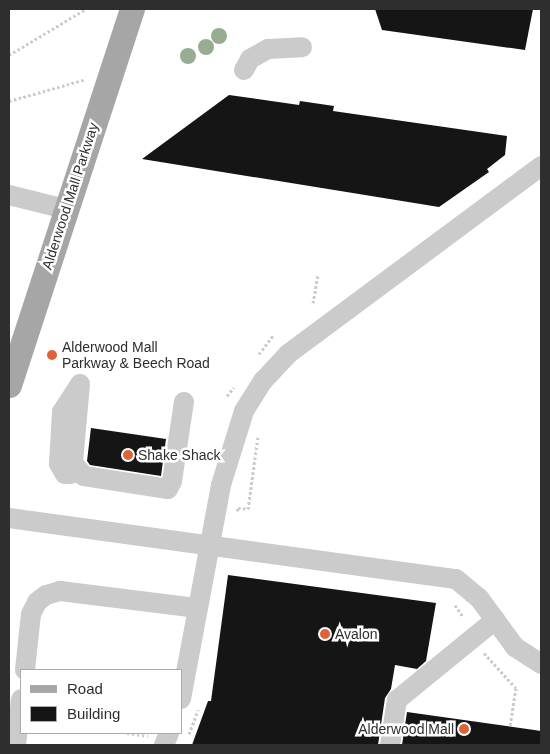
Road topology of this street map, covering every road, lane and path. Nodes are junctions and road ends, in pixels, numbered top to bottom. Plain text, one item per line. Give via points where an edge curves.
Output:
1 (86, 9) edge
2 (132, 9) edge
3 (302, 47) dead end
4 (9, 55) edge
5 (244, 70) dead end
6 (111, 72) junction
7 (9, 101) edge
8 (541, 166) edge
9 (9, 195) edge
10 (66, 209) junction
11 (318, 275) dead end
12 (313, 303) dead end
13 (80, 384) dead end
14 (9, 385) edge
15 (184, 402) dead end
16 (259, 432) dead end
17 (237, 517) dead end
18 (9, 518) edge
19 (208, 546) junction
20 (196, 608) junction
21 (495, 620) junction
22 (481, 650) dead end
23 (541, 664) edge
24 (25, 669) edge
25 (182, 693) edge
26 (20, 708) edge
27 (510, 726) dead end
28 (16, 745) edge
29 (390, 745) edge

1 - 4 path
2 - 6 main road, Alderwood Mall Parkway
3 - 5 street via 268,49 250,59
6 - 7 path
6 - 10 main road, Alderwood Mall Parkway
8 - 19 street via 288,354 263,381 244,411 231,448
9 - 10 street
10 - 14 main road, Alderwood Mall Parkway
11 - 12 path
13 - 15 street via 73,463 84,476 168,489
16 - 17 path via 248,509 238,508
18 - 19 street
19 - 20 street
19 - 21 street via 456,579 479,598
20 - 24 street via 60,591 46,595 37,602 32,614
20 - 25 street
21 - 23 street via 515,647
21 - 29 street via 397,700
22 - 27 path via 516,688
26 - 28 street

